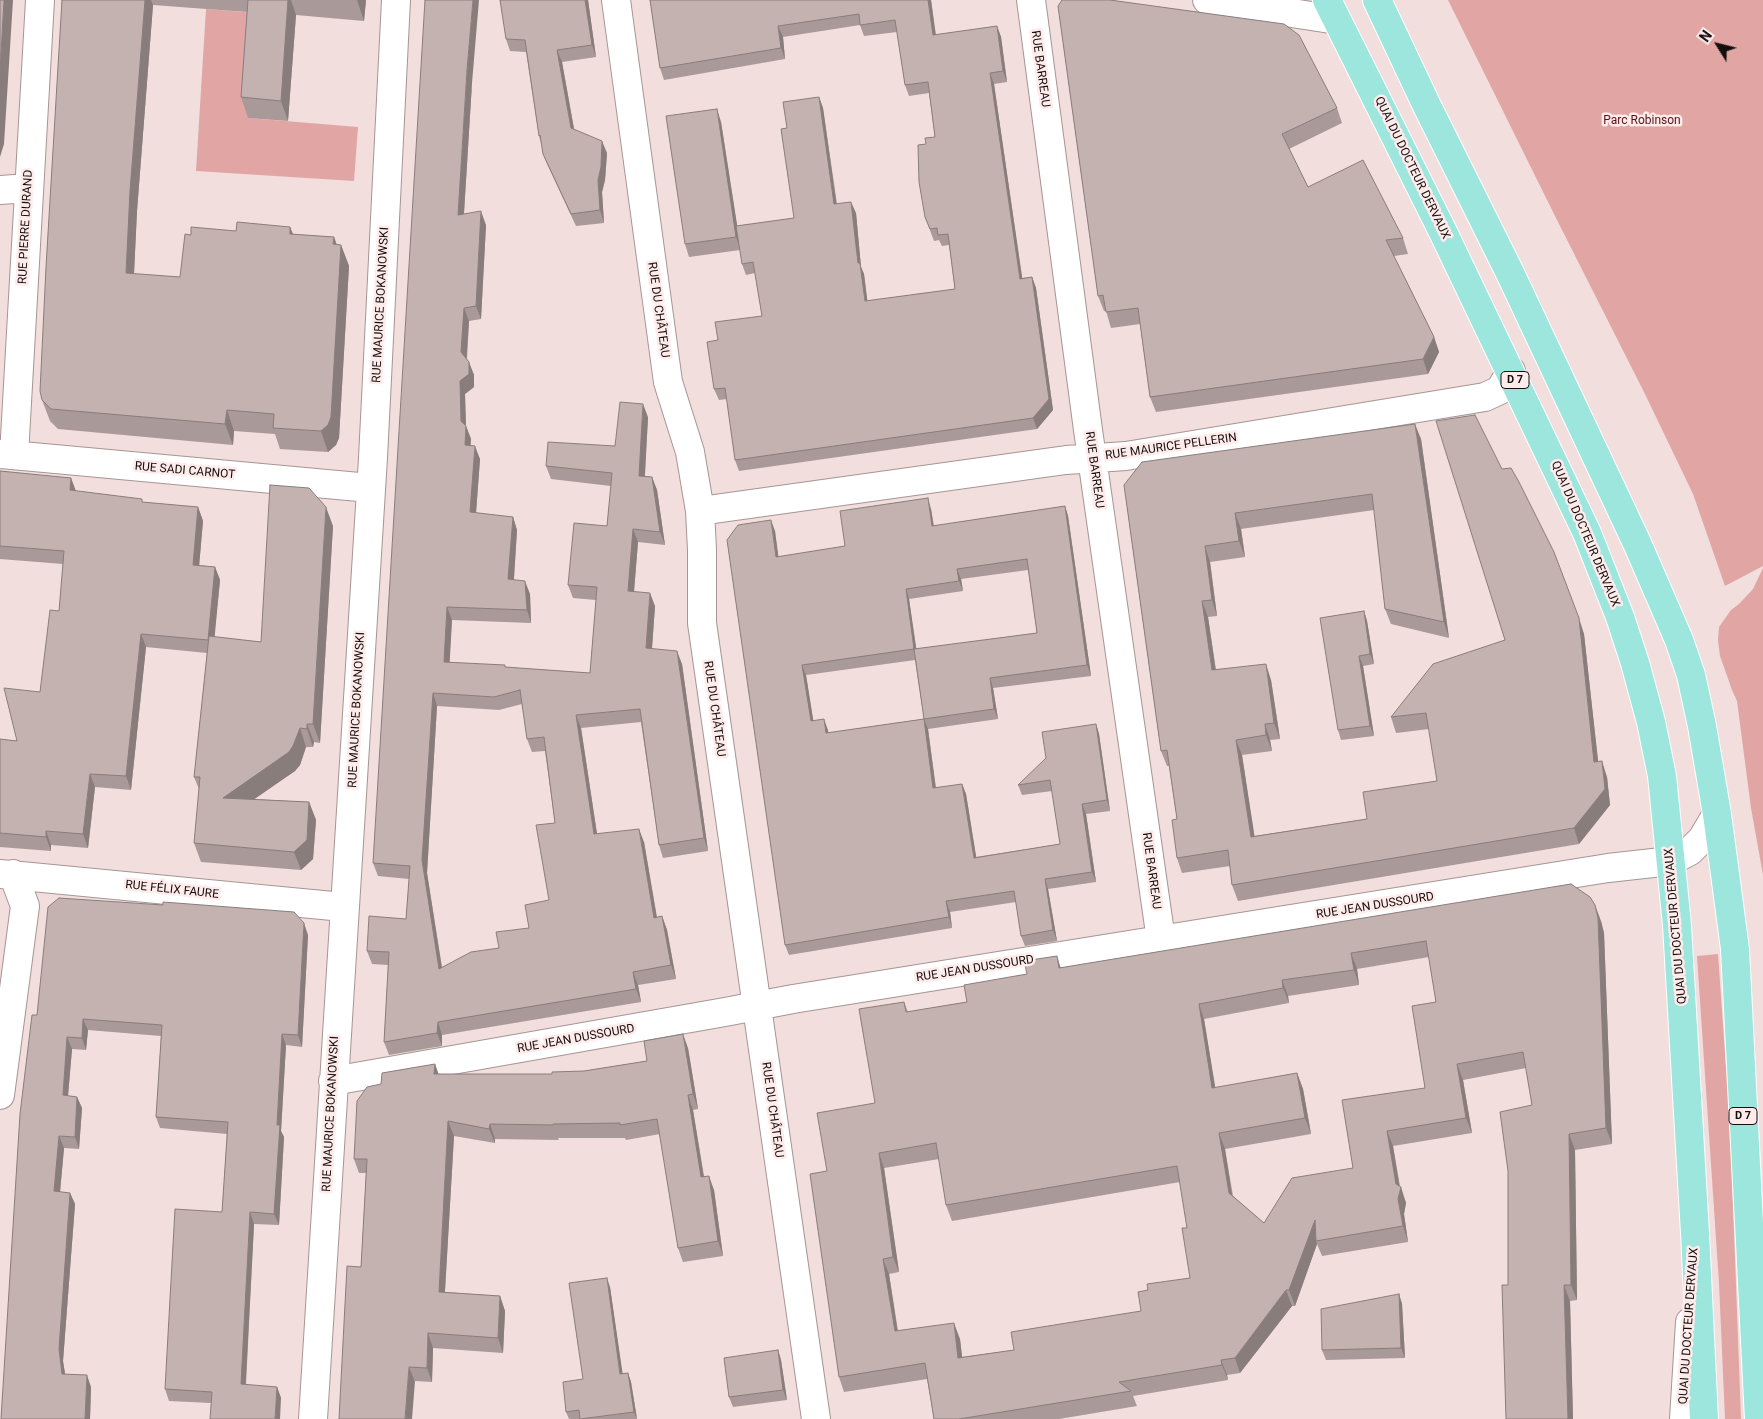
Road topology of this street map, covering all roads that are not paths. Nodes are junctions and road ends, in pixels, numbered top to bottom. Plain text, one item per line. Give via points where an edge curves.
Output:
1 (40, 0) edge
2 (396, 0) edge
3 (616, 0) edge
4 (1031, 0) edge
5 (1207, 0) edge
6 (1377, 0) edge
7 (1332, 10) edge
8 (28, 188) junction
9 (0, 190) edge
10 (1511, 371) junction
11 (7, 454) edge
12 (1093, 458) junction
13 (370, 488) junction
14 (700, 511) junction
15 (1717, 814) junction
16 (1671, 861) junction
17 (6, 874) edge
18 (344, 907) junction
19 (1161, 940) junction
20 (757, 1006) junction
21 (333, 1081) junction
22 (0, 1095) edge
23 (1696, 1233) junction
24 (312, 1419) edge
25 (816, 1419) edge
26 (1684, 1419) edge
27 (1704, 1419) edge
28 (1758, 1419) edge

1 - 8 street, RUE PIERRE DURAND
2 - 13 street, RUE MAURICE BOKANOWSKI
3 - 14 street, RUE DU CHÂTEAU via 668,382 690,452
4 - 12 street, RUE BARREAU
5 - 7 street
6 - 15 main road, D 7 via 1510,273 1671,620 1691,675
7 - 10 main road, QUAI DU DOCTEUR DERVAUX / D 7
8 - 9 street
8 - 11 street, RUE PIERRE DURAND
10 - 12 street, RUE MAURICE PELLERIN via 1500,390 1485,397 1136,454
10 - 16 main road, QUAI DU DOCTEUR DERVAUX / D 7 via 1587,533 1626,635 1651,722 1660,767
11 - 13 street, RUE SADI CARNOT
12 - 14 street, RUE MAURICE PELLERIN
12 - 19 street, RUE BARREAU
13 - 18 street, RUE MAURICE BOKANOWSKI
14 - 20 street, RUE DU CHÂTEAU via 702,623
15 - 16 street, RUE JEAN DUSSOURD via 1702,839
15 - 28 main road, D 7 via 1735,949
16 - 19 street, RUE JEAN DUSSOURD via 1608,868
16 - 23 main road, QUAI DU DOCTEUR DERVAUX / D 7
17 - 18 street, RUE FÉLIX FAURE
17 - 22 street via 25,906
18 - 21 street, RUE MAURICE BOKANOWSKI
19 - 20 street, RUE JEAN DUSSOURD
20 - 21 street, RUE JEAN DUSSOURD
20 - 25 street, RUE DU CHÂTEAU
21 - 24 street, RUE MAURICE BOKANOWSKI
23 - 26 street, QUAI DU DOCTEUR DERVAUX
23 - 27 main road, QUAI DU DOCTEUR DERVAUX / D 7

